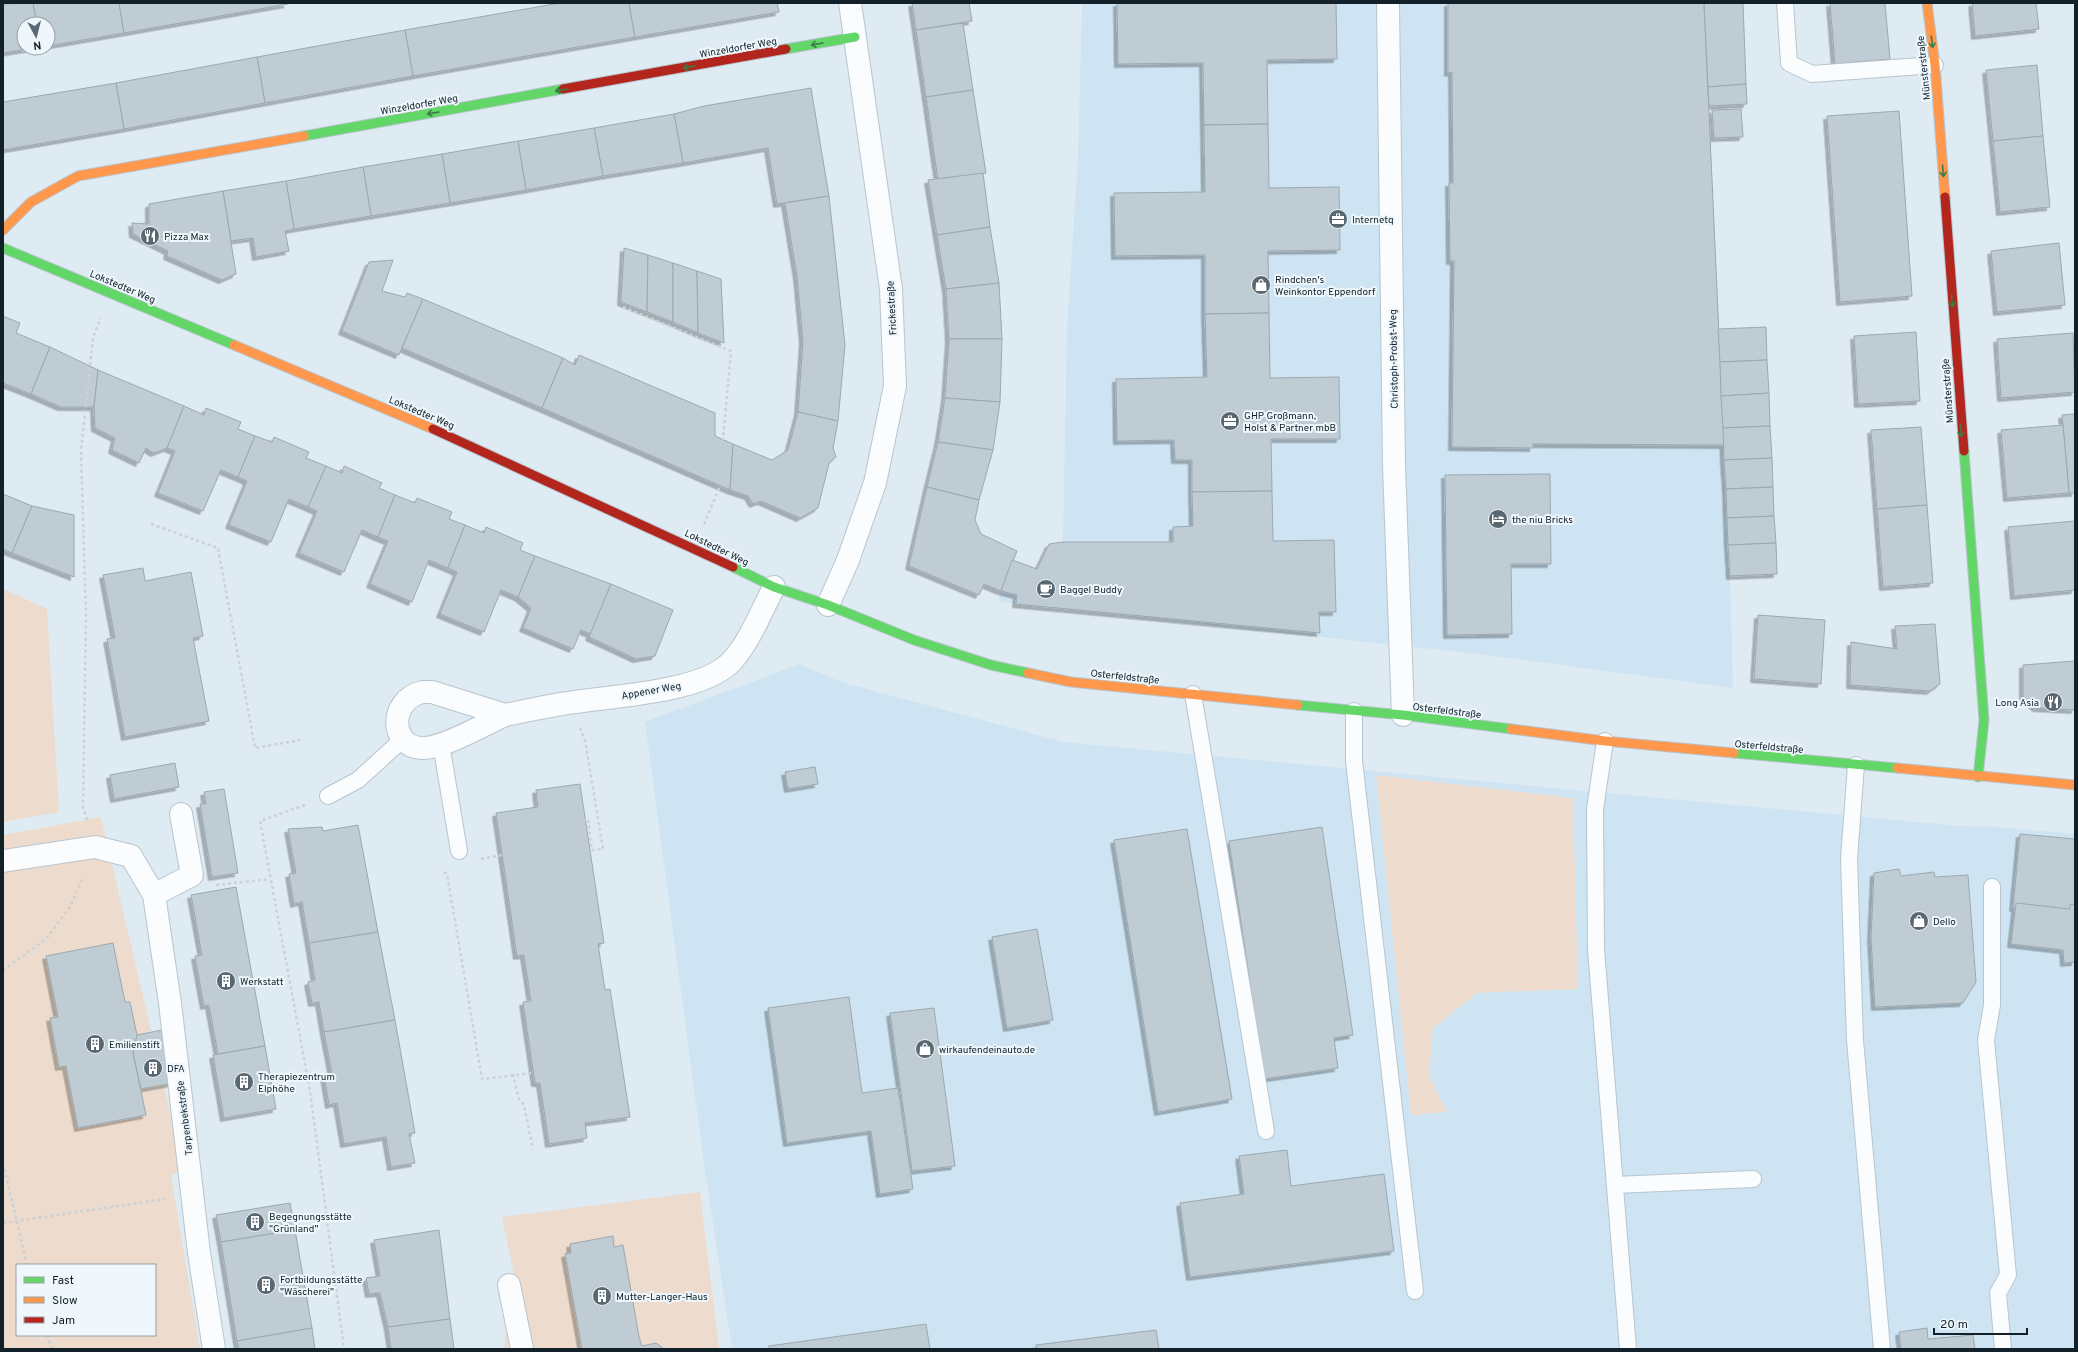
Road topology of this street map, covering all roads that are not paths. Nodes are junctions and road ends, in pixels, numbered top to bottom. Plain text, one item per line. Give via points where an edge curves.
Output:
1 (850, 3) edge
2 (1388, 3) edge
3 (1786, 3) edge
4 (1927, 3) edge
5 (855, 37) junction
6 (1935, 65) junction
7 (3, 230) edge
8 (3, 248) edge
9 (774, 587) junction
10 (828, 606) junction
11 (1193, 694) junction
12 (1354, 710) junction
13 (505, 715) junction
14 (1403, 715) junction
15 (403, 739) junction
16 (1605, 741) junction
17 (441, 744) junction
18 (1856, 765) junction
19 (1978, 776) junction
20 (2075, 785) edge
21 (328, 796) road end
22 (180, 814) dead end
23 (459, 851) dead end
24 (3, 861) edge
25 (1992, 887) dead end
26 (154, 896) junction
27 (1266, 1131) dead end
28 (1753, 1179) dead end
29 (1615, 1185) junction
30 (509, 1285) dead end
31 (1415, 1292) dead end
32 (214, 1349) edge
33 (522, 1349) edge
34 (1628, 1349) edge
35 (1882, 1349) edge
36 (2003, 1349) edge

1 - 5 street, Frickestraße
2 - 14 street, Christoph-Probst-Weg via 1394,466
3 - 6 lane via 1789,63 1812,74
4 -> 6 main road, Münsterstraße
5 -> 7 main road, Winzeldorfer Weg via 78,176 31,202
5 - 10 street, Frickestraße via 891,289 894,386 875,483 848,560
6 -> 19 main road, Münsterstraße via 1984,720
8 - 9 main road, Lokstedter Weg via 462,441
9 - 10 main road, Lokstedter Weg
9 - 13 street, Appener Weg via 745,644 731,662 712,676 670,688
10 - 11 main road, Osterfeldstraße via 914,640 991,665 1071,682
11 - 12 main road, Osterfeldstraße
11 - 27 lane
12 - 14 main road, Osterfeldstraße
12 - 31 lane via 1354,761
13 - 15 street, Appener Weg via 432,692 422,692 404,701 397,713 396,723
13 - 17 street, Appener Weg
14 - 16 main road, Osterfeldstraße
15 - 17 street, Appener Weg via 421,748
15 - 21 lane via 358,780
16 - 18 main road, Osterfeldstraße
16 - 29 lane via 1595,810 1596,949
17 - 23 lane
18 - 19 main road, Osterfeldstraße
18 - 35 lane via 1850,859 1855,1040
19 - 20 main road, Osterfeldstraße
22 - 26 street via 192,875
24 - 26 street via 95,847 131,856
25 - 36 lane via 1992,1005 1986,1040 2008,1275 1998,1293
26 - 32 street, Tarpenbekstraße via 199,1253
28 - 29 lane
29 - 34 lane
30 - 33 street

